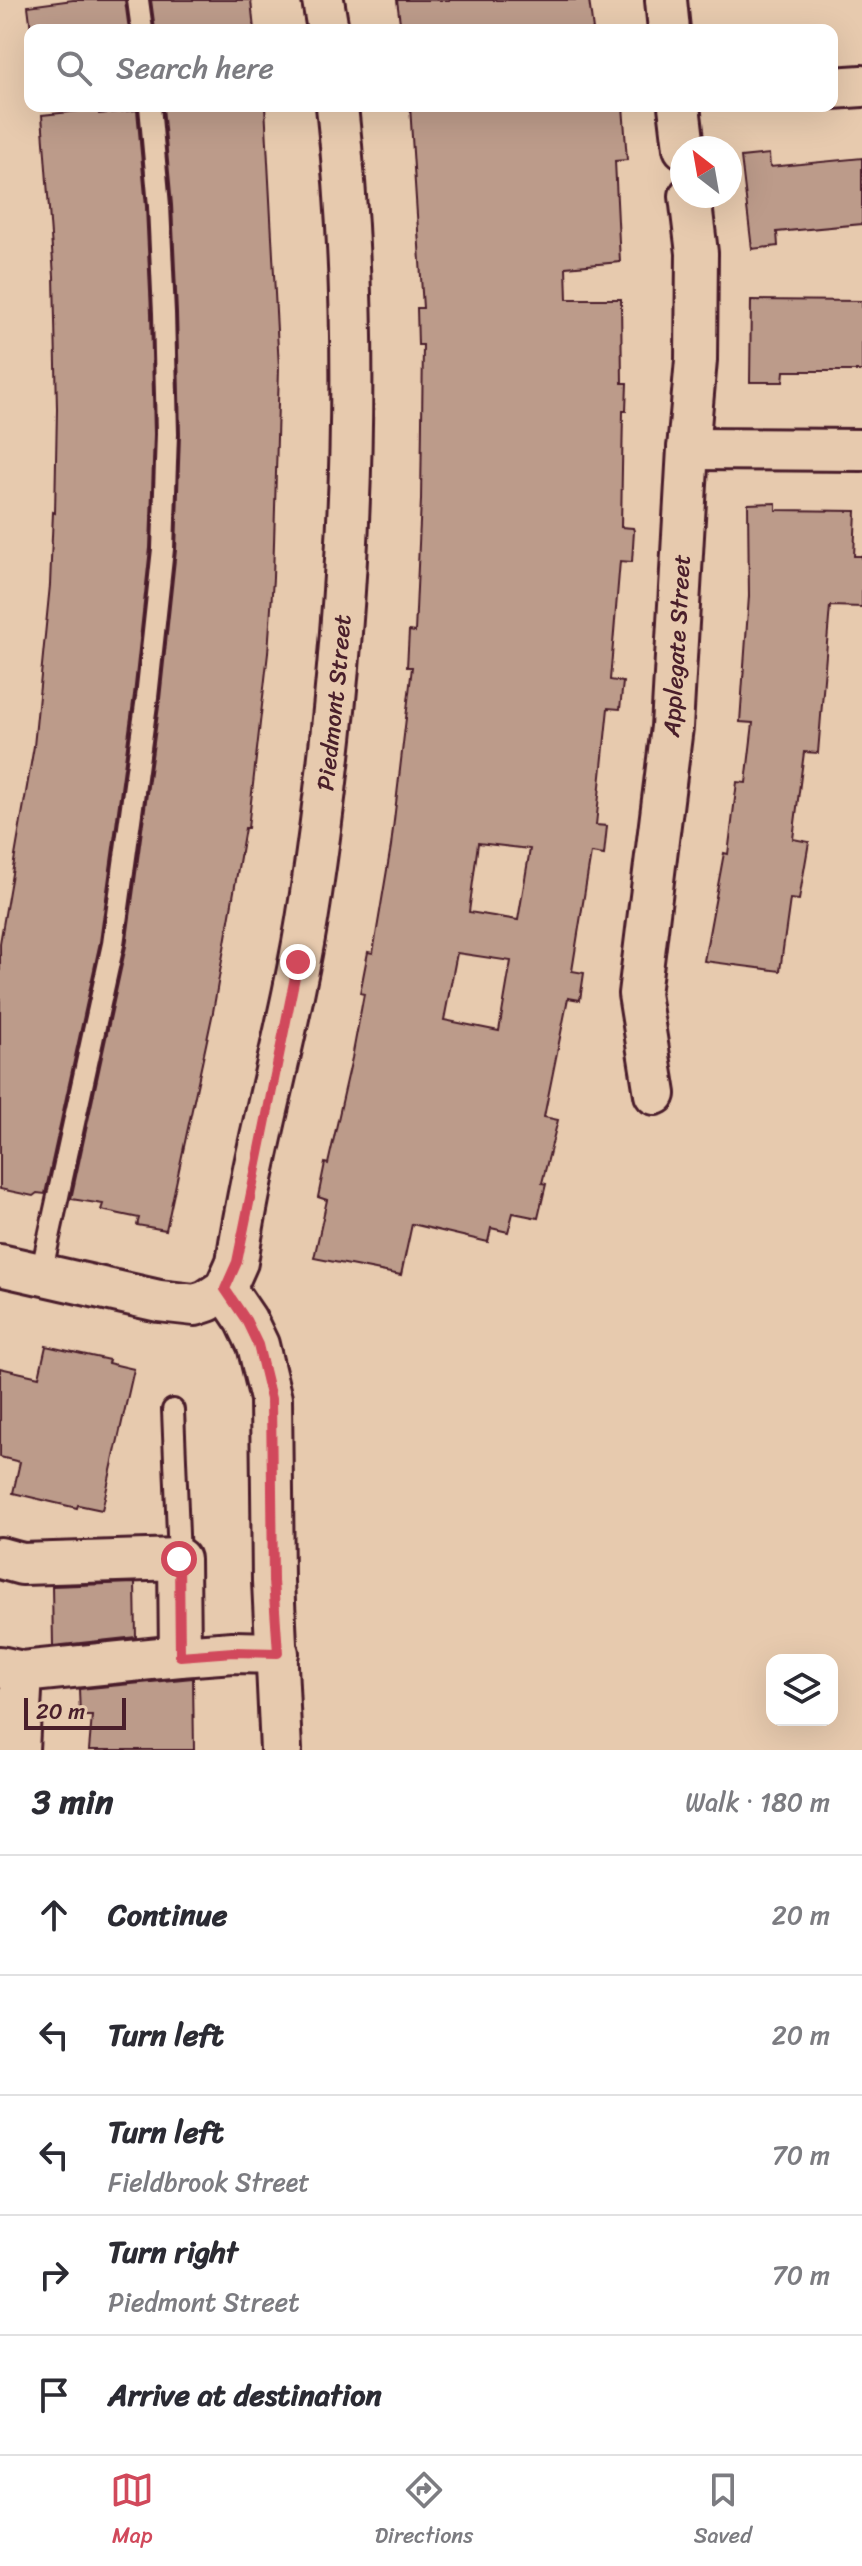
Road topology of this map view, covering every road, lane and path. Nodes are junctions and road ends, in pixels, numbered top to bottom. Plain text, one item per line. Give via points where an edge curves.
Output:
1 (138, 0) edge
2 (323, 0) edge
3 (666, 0) edge
4 (141, 24) edge
5 (327, 24) edge
6 (668, 24) edge
7 (862, 86) edge
8 (838, 88) edge
9 (151, 112) edge
10 (337, 112) edge
11 (680, 112) edge
12 (683, 136) edge
13 (691, 208) edge
14 (688, 449) junction
15 (862, 450) edge
16 (655, 1094) dead end
17 (0, 1265) edge
18 (41, 1274) junction
19 (225, 1289) junction
20 (173, 1410) dead end
21 (0, 1558) edge
22 (179, 1559) junction
23 (278, 1653) junction
24 (180, 1656) junction
25 (11, 1670) edge
26 (18, 1750) edge
27 (281, 1750) edge

1 - 4 lane
2 - 5 street
3 - 6 street
7 - 8 street
9 - 18 lane via 164,313 163,549 113,944
10 - 19 street, Piedmont Street via 352,430 342,624 309,903 237,1262
11 - 12 street
13 - 14 street, Applegate Street via 697,323
14 - 15 street
14 - 16 street, Applegate Street via 672,727 639,994
17 - 18 street
18 - 19 street via 195,1305
19 - 23 street via 258,1345 271,1399
20 - 22 lane
21 - 22 street via 22,1564
22 - 24 street
23 - 24 street
23 - 27 street
24 - 25 street
25 - 26 street

